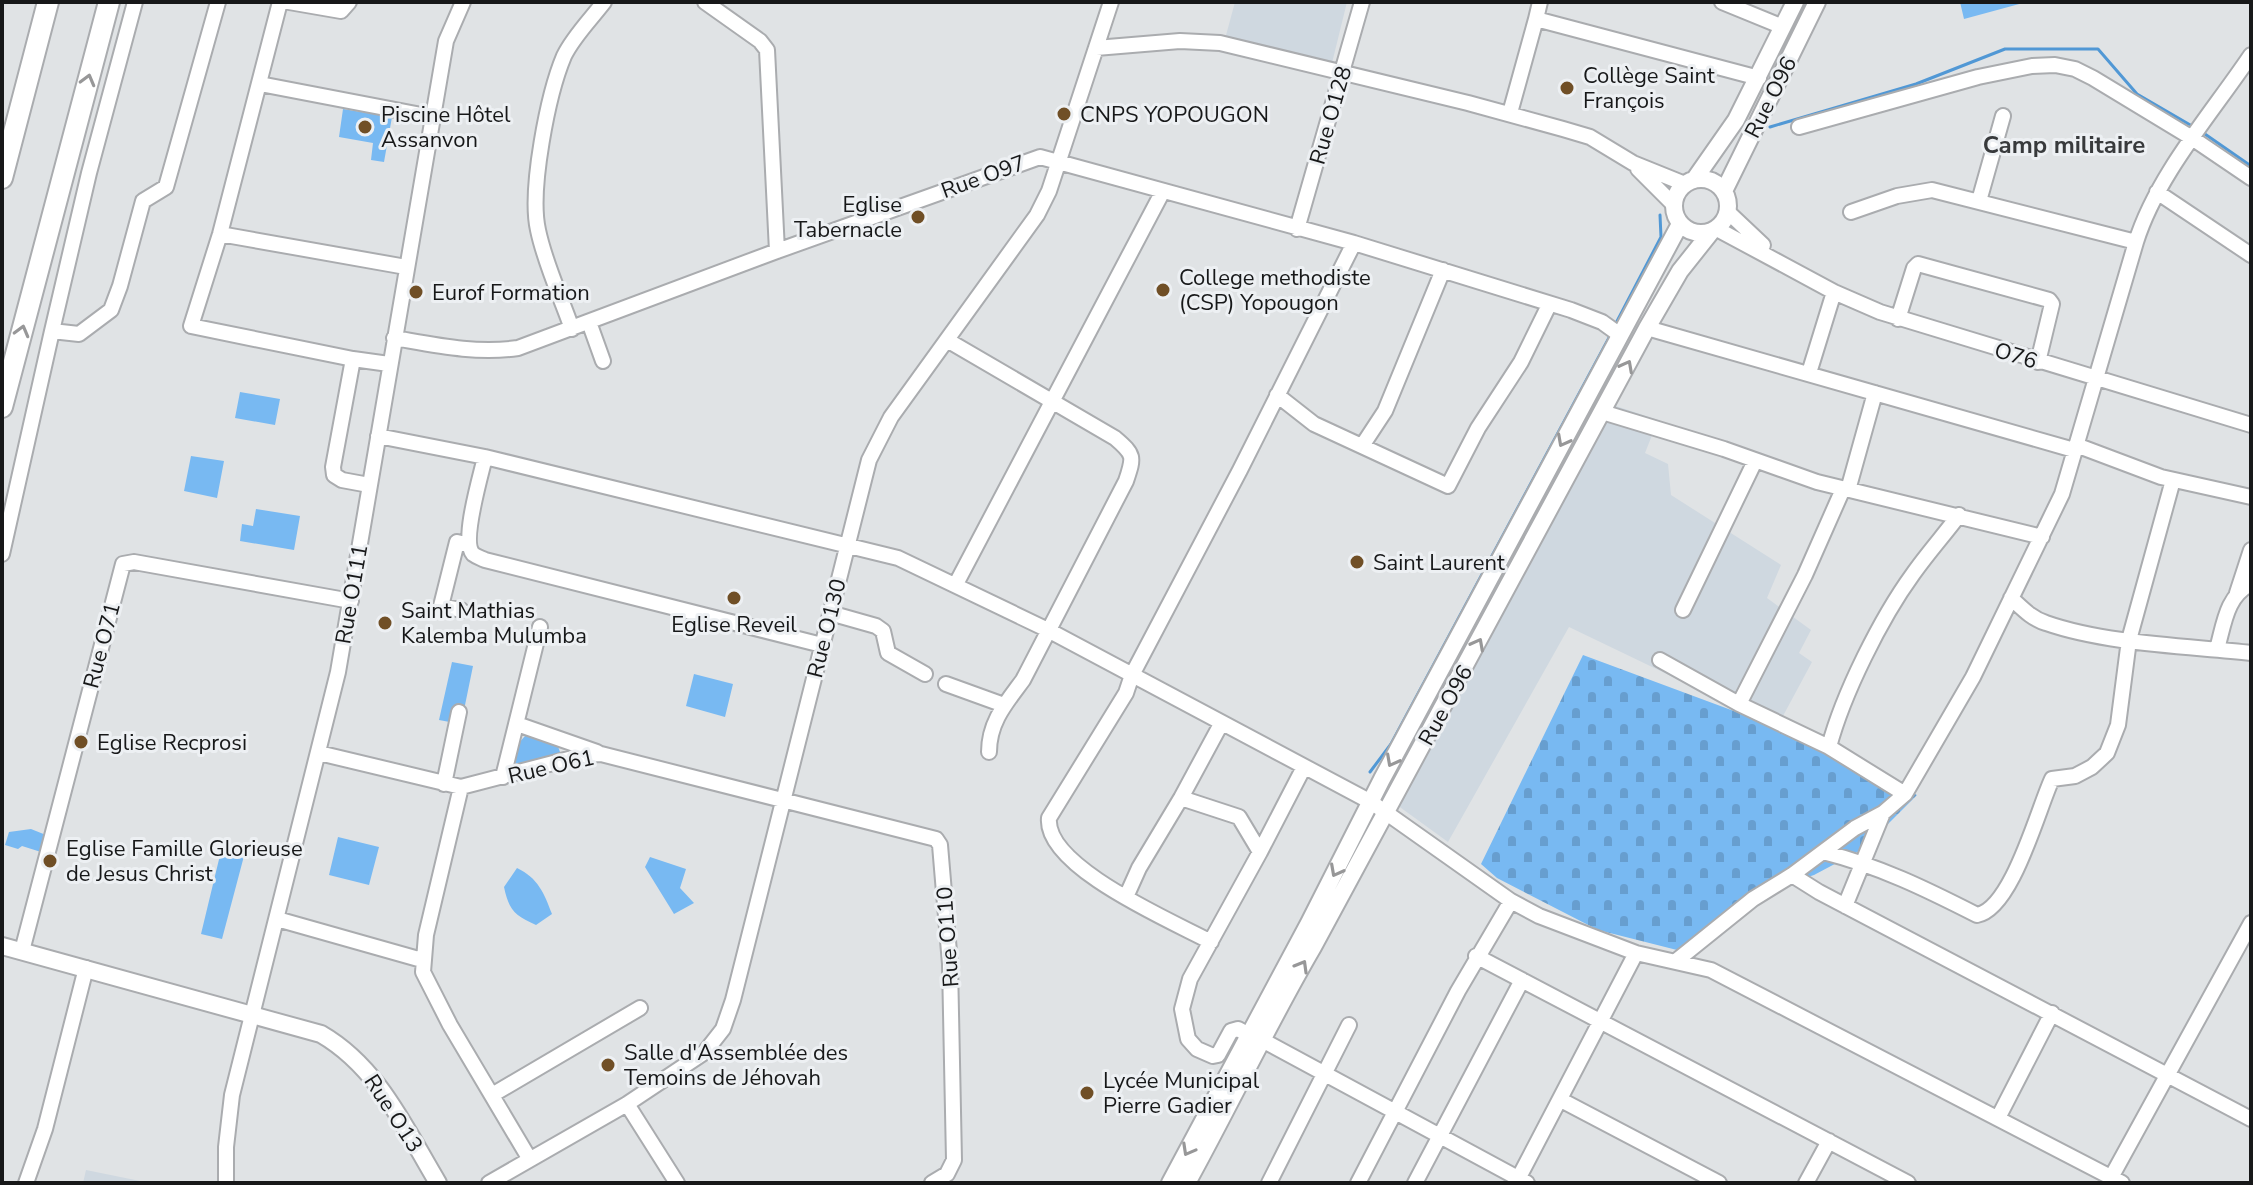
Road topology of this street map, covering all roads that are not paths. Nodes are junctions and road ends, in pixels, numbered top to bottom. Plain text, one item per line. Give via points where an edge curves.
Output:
1 (48, 2) edge
2 (109, 2) edge
3 (135, 2) edge
4 (218, 2) edge
5 (280, 2) edge
6 (289, 2) edge
7 (349, 2) edge
8 (463, 2) edge
9 (604, 2) edge
10 (705, 2) edge
11 (1111, 2) edge
12 (1362, 2) edge
13 (1540, 2) edge
14 (1722, 2) edge
15 (1795, 2) edge
16 (1817, 2) edge
17 (1536, 19) junction
18 (1783, 27) junction
19 (1096, 48) junction
20 (2251, 55) edge
21 (1342, 74) junction
22 (1759, 78) junction
23 (260, 84) junction
24 (1510, 113) junction
25 (2003, 116) dead end
26 (432, 117) junction
27 (1799, 127) dead end
28 (2192, 138) junction
29 (1059, 161) junction
30 (1633, 163) junction
31 (2, 178) edge
32 (2251, 178) edge
33 (1690, 182) junction
34 (1163, 191) junction
35 (1724, 191) junction
36 (2157, 192) junction
37 (1979, 201) junction
38 (1673, 204) junction
39 (1728, 212) junction
40 (1851, 212) dead end
41 (1680, 224) junction
42 (1297, 229) junction
43 (1714, 230) junction
44 (220, 234) junction
45 (2136, 242) junction
46 (1354, 243) junction
47 (777, 251) junction
48 (2251, 255) edge
49 (1788, 266) junction
50 (406, 267) junction
51 (1443, 270) junction
52 (1834, 292) junction
53 (1549, 305) junction
54 (1898, 319) junction
55 (589, 322) junction
56 (1647, 328) junction
57 (572, 329) junction
58 (52, 331) junction
59 (1620, 335) junction
60 (394, 338) junction
61 (947, 340) junction
62 (353, 359) junction
63 (603, 361) dead end
64 (2038, 362) junction
65 (389, 364) junction
66 (1809, 373) junction
67 (2097, 379) junction
68 (1875, 393) junction
69 (1277, 395) junction
70 (1053, 400) junction
71 (2, 407) edge
72 (1602, 412) junction
73 (2251, 425) edge
74 (378, 436) junction
75 (1362, 446) junction
76 (2075, 448) junction
77 (485, 457) junction
78 (1755, 461) junction
79 (2173, 480) junction
80 (369, 485) junction
81 (1846, 489) junction
82 (2251, 497) edge
83 (1959, 515) junction
84 (2042, 537) junction
85 (469, 545) junction
86 (847, 545) junction
87 (2251, 550) edge
88 (2, 554) edge
89 (956, 584) junction
90 (2251, 584) edge
91 (2237, 593) junction
92 (2011, 598) junction
93 (351, 601) junction
94 (461, 610) dead end
95 (1683, 610) dead end
96 (830, 613) junction
97 (540, 627) dead end
98 (1048, 630) junction
99 (2129, 640) junction
100 (822, 645) junction
101 (2217, 649) junction
102 (2251, 653) edge
103 (1660, 660) dead end
104 (925, 674) dead end
105 (1132, 675) junction
106 (946, 684) dead end
107 (1739, 704) junction
108 (1004, 705) junction
109 (459, 712) dead end
110 (517, 724) junction
111 (1221, 724) junction
112 (1829, 747) junction
113 (989, 752) dead end
114 (319, 753) junction
115 (601, 754) junction
116 (1304, 767) junction
117 (503, 777) junction
118 (444, 784) junction
119 (461, 787) junction
120 (1905, 794) junction
121 (1181, 798) junction
122 (784, 800) junction
123 (1371, 802) junction
124 (1386, 811) junction
125 (1883, 813) junction
126 (1260, 852) junction
127 (1823, 852) junction
128 (1865, 862) junction
129 (1792, 875) junction
130 (1126, 897) junction
131 (1511, 901) junction
132 (1845, 906) junction
133 (277, 919) junction
134 (2251, 924) edge
135 (1211, 942) junction
136 (2, 946) edge
137 (22, 951) junction
138 (1636, 953) junction
139 (1476, 956) junction
140 (422, 960) junction
141 (1676, 961) junction
142 (86, 968) junction
143 (1522, 980) junction
144 (640, 1008) dead end
145 (254, 1013) junction
146 (2052, 1013) junction
147 (1601, 1021) junction
148 (1349, 1025) dead end
149 (1255, 1038) junction
150 (1324, 1074) junction
151 (2167, 1076) junction
152 (492, 1095) junction
153 (1561, 1100) junction
154 (627, 1104) junction
155 (1396, 1113) junction
156 (2249, 1113) edge
157 (1998, 1118) junction
158 (1440, 1137) junction
159 (1829, 1141) junction
160 (529, 1158) junction
161 (1520, 1181) edge
162 (2114, 1181) edge
163 (26, 1183) edge
164 (226, 1183) edge
165 (438, 1183) edge
166 (489, 1183) edge
167 (677, 1183) edge
168 (932, 1183) edge
169 (1170, 1183) edge
170 (1187, 1183) edge
171 (1269, 1183) edge
172 (1358, 1183) edge
173 (1415, 1183) edge
174 (1719, 1183) edge
175 (1806, 1183) edge
176 (1906, 1183) edge

1 - 31 highway
71 -> 2 highway
3 - 58 street
4 - 58 street via 166,187 143,201 111,310 79,334
5 - 23 street
6 - 7 street via 341,11
8 - 26 street, Rue O111 via 446,41
9 - 57 street via 563,58 536,184 538,232
10 - 47 street via 767,50
11 - 19 street, Rue O130
12 - 21 street, Rue O128
13 - 17 street
14 - 18 street
15 - 18 main road, Rue O96
16 - 35 main road, Rue O96
17 - 22 street
17 - 24 street
18 - 22 main road, Rue O96
19 - 21 street via 1197,40
19 - 29 street, Rue O130
20 - 28 street
21 - 24 street
21 - 42 street, Rue O128
22 - 33 main road, Rue O96 via 1724,139
23 - 26 street
23 - 44 street
24 - 30 street via 1590,137
25 - 37 street
26 - 50 street, Rue O111
27 - 28 street via 1978,77 2055,65 2093,78
28 - 32 street
28 - 36 street
29 - 34 street, Rue O97
29 - 47 street, Rue O97 via 1032,158
29 - 61 street, Rue O130 via 1037,215
30 - 33 street
30 - 38 street
33 - 35 main road via 1708,180
33 - 38 main road
34 - 42 street, Rue O97
34 - 70 street
35 - 39 main road
36 - 45 street
36 - 48 street
37 - 40 street via 1920,191
37 - 45 street
38 - 41 main road
39 - 43 main road
39 - 49 street
41 - 43 main road via 1691,232
41 - 59 main road, Rue O96
42 - 46 street, Rue O97
43 - 49 street
43 - 56 main road, Rue O96 via 1680,271
44 - 50 street
44 - 62 street via 191,326
45 - 67 street
46 - 51 street, Rue O97
46 - 69 street
47 - 55 street, Rue O97
49 - 52 street, O76
50 - 60 street, Rue O111
51 - 53 street, Rue O97
51 - 75 street via 1385,411
52 - 54 street, O76
52 - 66 street
53 - 59 street, Rue O97 via 1588,316
53 - 75 street via 1448,486
54 - 64 street, O76
54 - 64 street via 1918,264 2049,300
55 - 57 street, Rue O97
55 - 63 street
56 - 66 street
72 -> 56 main road, Rue O96
57 - 60 street, Rue O97 via 495,351
58 - 88 street
59 -> 123 main road, Rue O96
60 - 65 street, Rue O111
61 - 70 street
61 - 86 street, Rue O130 via 879,437
62 - 65 street
62 - 80 street via 334,475
64 - 67 street, O76
65 - 74 street, Rue O111
66 - 68 street
67 - 73 street, O76
67 - 76 street
68 - 76 street
68 - 81 street
69 - 75 street via 1314,424
69 - 105 street
70 - 89 street
70 - 98 street via 1115,438 1132,460
72 - 78 street
124 -> 72 main road, Rue O96
74 - 77 street
74 - 80 street, Rue O111
76 - 79 street
76 - 84 street
77 - 85 street
77 - 86 street
78 - 81 street
78 - 95 street
79 - 82 street
79 - 99 street
80 - 93 street, Rue O111
81 - 83 street
81 - 107 street
83 - 84 street
83 - 112 street via 1896,602 1859,670
84 - 92 street
85 - 94 street via 457,542 441,606
85 - 100 street via 485,560
86 - 89 street via 898,558
86 - 96 street, Rue O130
87 - 91 street
89 - 98 street
90 - 91 street
91 - 101 street
92 - 99 street via 2046,623
92 - 120 street via 1973,677
93 - 114 street, Rue O111
93 - 137 street, Rue O71 via 123,564
96 - 100 street, Rue O130
96 - 104 street via 876,626 883,631 888,653
97 - 110 street
98 - 105 street
98 - 108 street
99 - 101 street
99 - 128 street via 2118,725 2107,753 2075,776 2052,779 2022,861 1990,911 1977,915
100 - 122 street, Rue O130
101 - 102 street
103 - 107 street
105 - 111 street
105 - 130 street via 1048,824 1069,859
106 - 108 street
107 - 112 street
108 - 113 street via 992,728
109 - 118 street
110 - 115 street
110 - 117 street
111 - 116 street
111 - 121 street
112 - 120 street
114 - 118 street, Rue O61
114 - 133 street, Rue O111
115 - 117 street, Rue O61
115 - 122 street, Rue O61
116 - 123 street
116 - 126 street
117 - 119 street, Rue O61
118 - 119 street, Rue O61
119 - 140 street
120 - 125 street
121 - 126 street via 1232,812
121 - 130 street
122 - 154 street, Rue O130 via 723,1029 705,1052
122 - 168 street, Rue O110 via 931,836 940,845 950,964 954,1160 947,1174
123 - 124 street
123 -> 149 main road, Rue O96
124 - 131 street
149 -> 124 main road, Rue O96
125 - 127 street
125 - 128 street
126 - 135 street
127 - 128 street
127 - 129 street
128 - 132 street
129 - 132 street
129 - 141 street
130 - 135 street
131 - 138 street
131 - 139 street
132 - 146 street
133 - 140 street
133 - 145 street, Rue O111
134 - 151 street
135 - 149 street via 1186,990 1182,1009 1188,1039 1213,1056 1231,1031
136 - 137 main road, Rue O13
137 - 142 main road, Rue O13
138 - 141 street
138 - 147 street
139 - 143 street
139 - 155 street
140 - 152 street via 426,982
141 - 157 street via 1711,970
142 - 145 main road, Rue O13
142 - 163 street
143 - 147 street
143 - 158 street
144 - 152 street
145 - 164 street, Rue O111 via 229,1111
145 - 165 main road, Rue O13 via 321,1034 356,1058
146 - 151 street
146 - 157 street
147 - 153 street
147 - 159 street
148 - 150 street
149 - 150 street
149 -> 169 main road, Rue O96
149 - 170 main road, Rue O96 via 1227,1111
150 - 155 street
150 - 171 street
151 - 156 street
151 - 162 street
152 - 160 street
153 - 161 street
153 - 174 street
154 - 160 street, Rue O130
154 - 167 street
155 - 158 street
155 - 172 street
157 - 162 street
158 - 161 street
158 - 173 street
159 - 175 street
159 - 176 street
160 - 166 street, Rue O130

